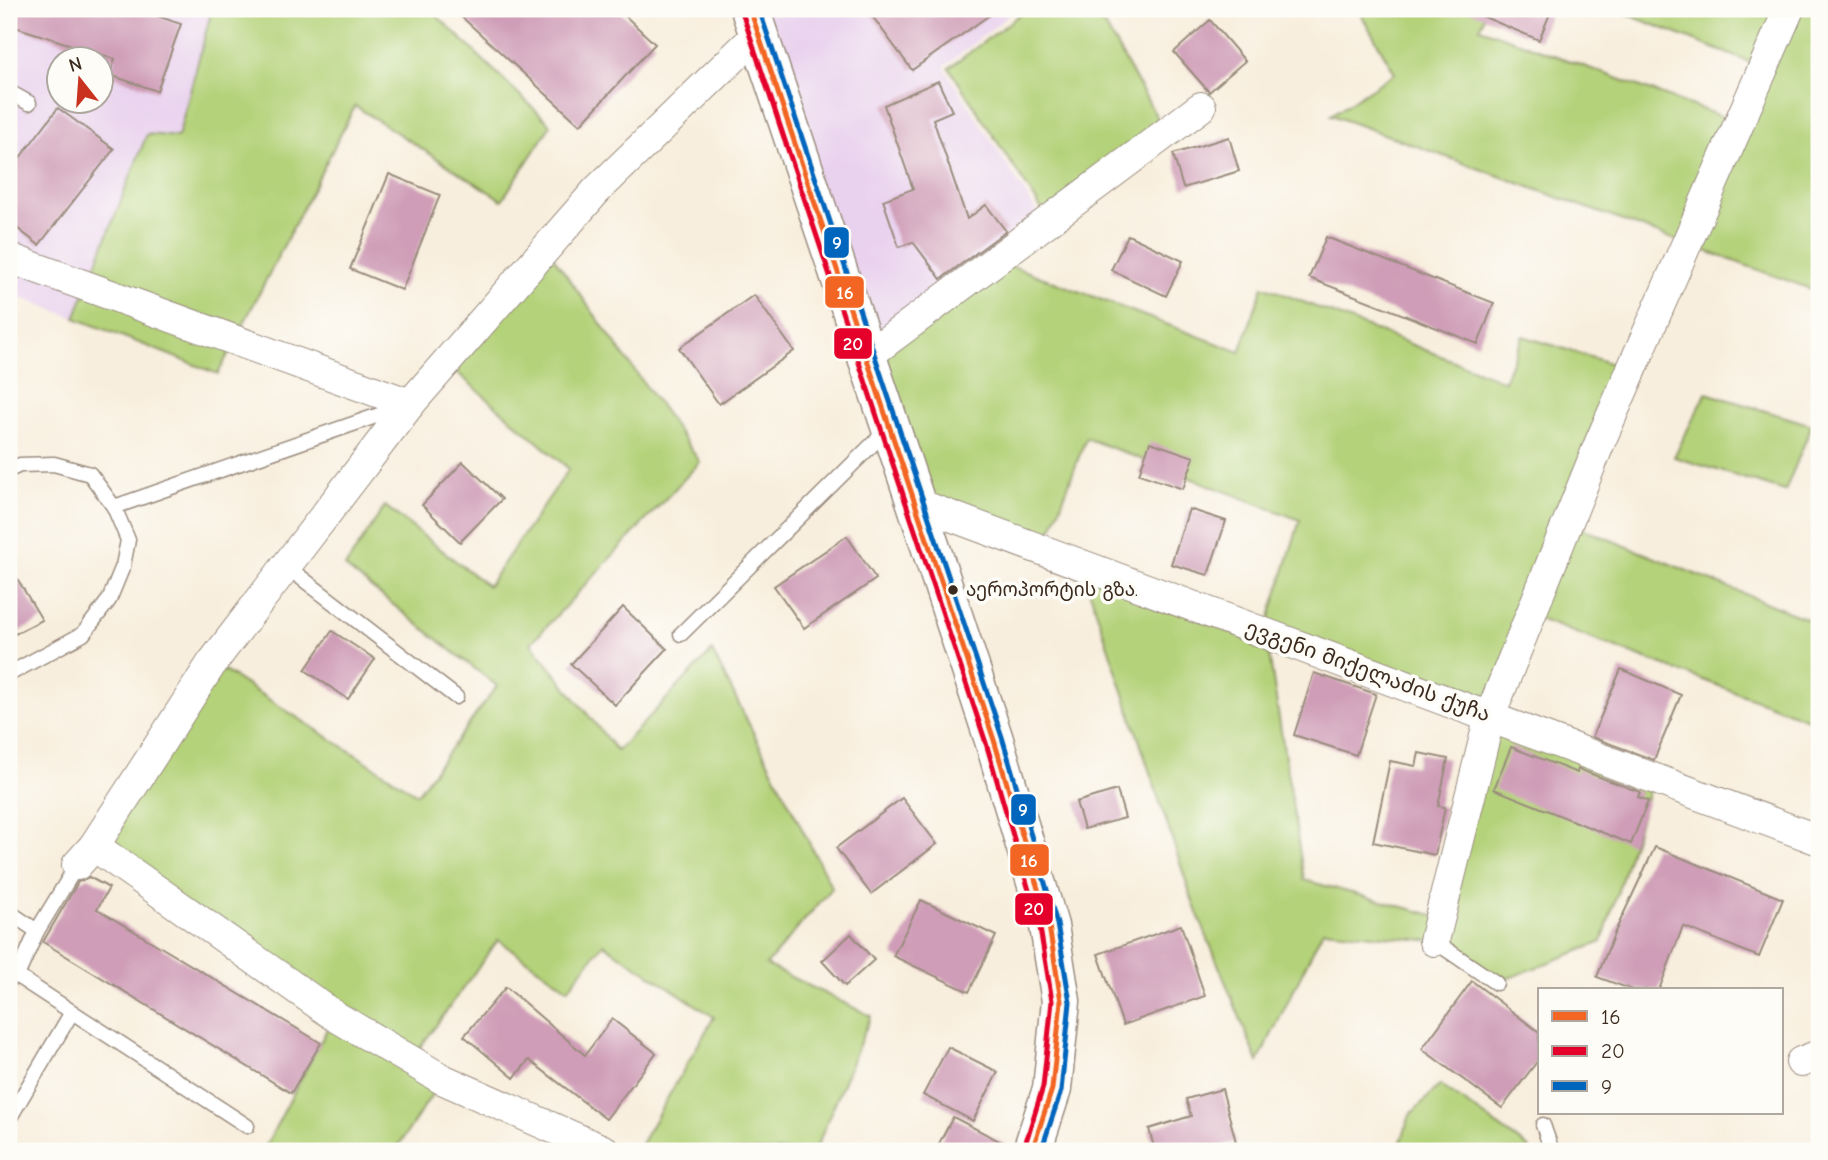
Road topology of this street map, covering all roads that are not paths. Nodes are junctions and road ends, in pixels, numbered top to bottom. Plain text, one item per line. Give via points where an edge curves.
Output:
1 (1789, 9) edge
2 (754, 21) edge
3 (9, 92) edge
4 (29, 103) dead end
5 (1201, 107) dead end
6 (9, 258) edge
7 (867, 356) junction
8 (410, 404) junction
9 (891, 426) junction
10 (9, 470) edge
11 (916, 503) junction
12 (114, 507) junction
13 (286, 566) junction
14 (681, 634) dead end
15 (9, 674) edge
16 (456, 697) dead end
17 (1490, 716) junction
18 (1819, 840) edge
19 (85, 855) junction
20 (9, 912) edge
21 (37, 930) junction
22 (1434, 941) joint
23 (1496, 983) dead end
24 (72, 1012) junction
25 (9, 1119) edge
26 (1543, 1125) dead end
27 (247, 1126) dead end
28 (604, 1151) edge
29 (1032, 1151) edge
30 (1552, 1151) edge

1 - 17 street via 1600,442
2 - 7 highway
2 - 8 street via 597,190
3 - 4 lane
5 - 7 street
6 - 8 street
7 - 9 highway
8 - 12 lane
8 - 13 street
9 - 11 highway
9 - 14 lane
10 - 12 lane via 20,465 54,464 90,474
11 - 17 street, ევგენი მიქელაძის ქუჩა
11 - 29 highway via 1049,926 1061,1001 1052,1089
12 - 15 lane via 128,541 108,600 83,634
13 - 16 lane
13 - 19 street via 212,663
17 - 18 street, ევგენი მიქელაძის ქუჩა
17 - 22 street
19 - 21 lane
19 - 28 street via 335,1016 442,1079
20 - 21 lane
21 - 24 lane via 17,976
22 - 23 lane
24 - 25 lane
24 - 27 lane
26 - 30 lane

